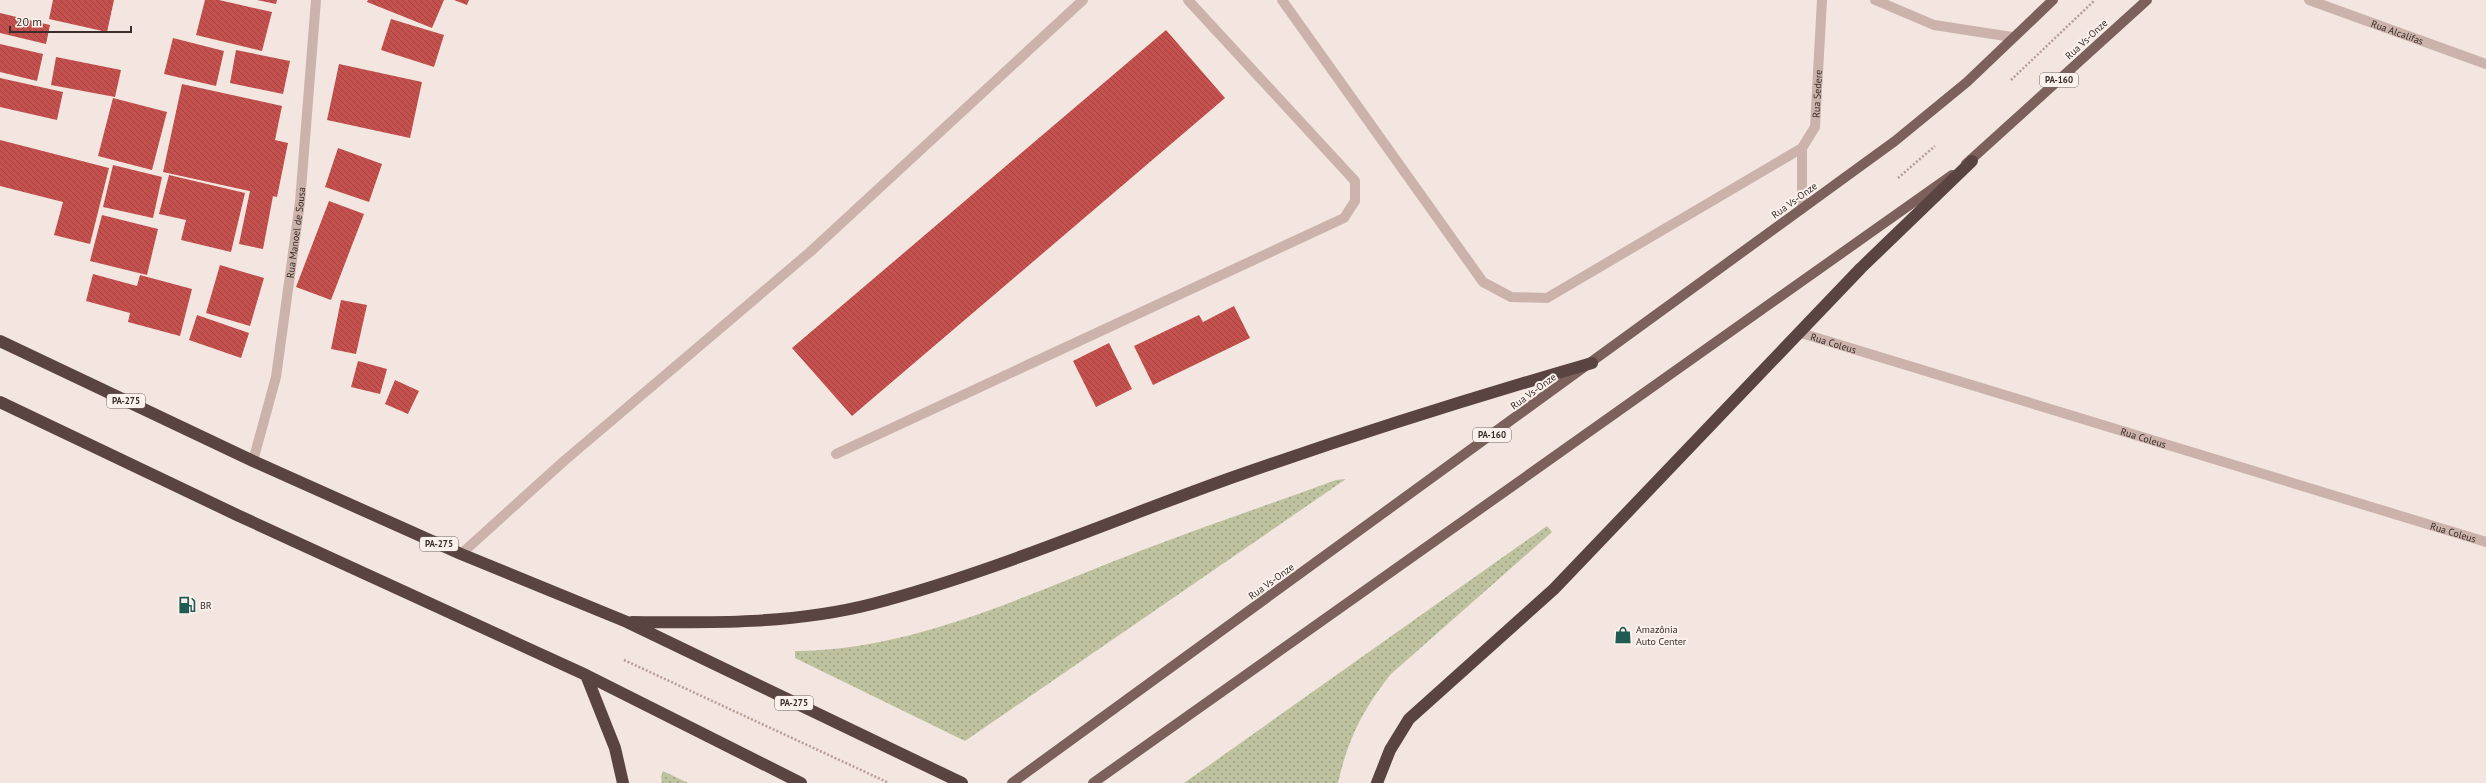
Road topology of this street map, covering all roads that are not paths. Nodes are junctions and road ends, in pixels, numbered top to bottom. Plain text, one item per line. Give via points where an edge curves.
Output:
1 (316, 0) edge
2 (1083, 0) edge
3 (1188, 0) edge
4 (1282, 0) edge
5 (1822, 0) edge
6 (1875, 0) edge
7 (2053, 0) edge
8 (2146, 0) edge
9 (2309, 0) edge
10 (2012, 37) junction
11 (2486, 64) edge
12 (1802, 148) junction
13 (1972, 161) junction
14 (1802, 209) junction
15 (1801, 333) junction
16 (0, 341) edge
17 (1592, 363) junction
18 (0, 402) edge
19 (836, 454) dead end
20 (253, 461) junction
21 (2486, 542) edge
22 (461, 554) junction
23 (627, 622) junction
24 (586, 675) junction
25 (622, 783) edge
26 (801, 783) edge
27 (962, 783) edge
28 (1012, 783) edge
29 (1093, 783) edge
30 (1377, 783) edge

1 - 20 street, Rua Manoel de Sousa via 315,39 300,202 276,377
2 - 22 street via 810,252 564,461
3 - 19 street via 1355,181 1355,201 1344,218
4 - 12 street via 1483,282 1511,297 1547,298
5 - 12 street, Rua Sedere via 1816,127
6 - 10 street via 1934,25
7 - 10 main road, Rua Vs-Onze / PA-160
8 - 13 main road, Rua Vs-Onze / PA-160
9 - 11 street, Rua Alcalifas
10 - 14 main road, Rua Vs-Onze / PA-160 via 1967,82 1901,136
12 - 14 street
13 - 15 highway via 1861,268
13 - 29 main road, PA-160
14 - 17 main road, Rua Vs-Onze / PA-160
15 - 21 street, Rua Coleus
15 - 30 highway via 1554,590 1409,719 1390,750
16 - 20 highway, PA-275
17 - 23 highway via 1242,474 930,587 871,604 799,617 719,623
17 - 28 main road, Rua Vs-Onze / PA-160
18 - 24 highway via 237,515
20 - 22 highway, PA-275
22 - 23 highway, PA-275
23 - 27 highway, PA-275
24 - 25 highway via 615,748
24 - 26 highway

